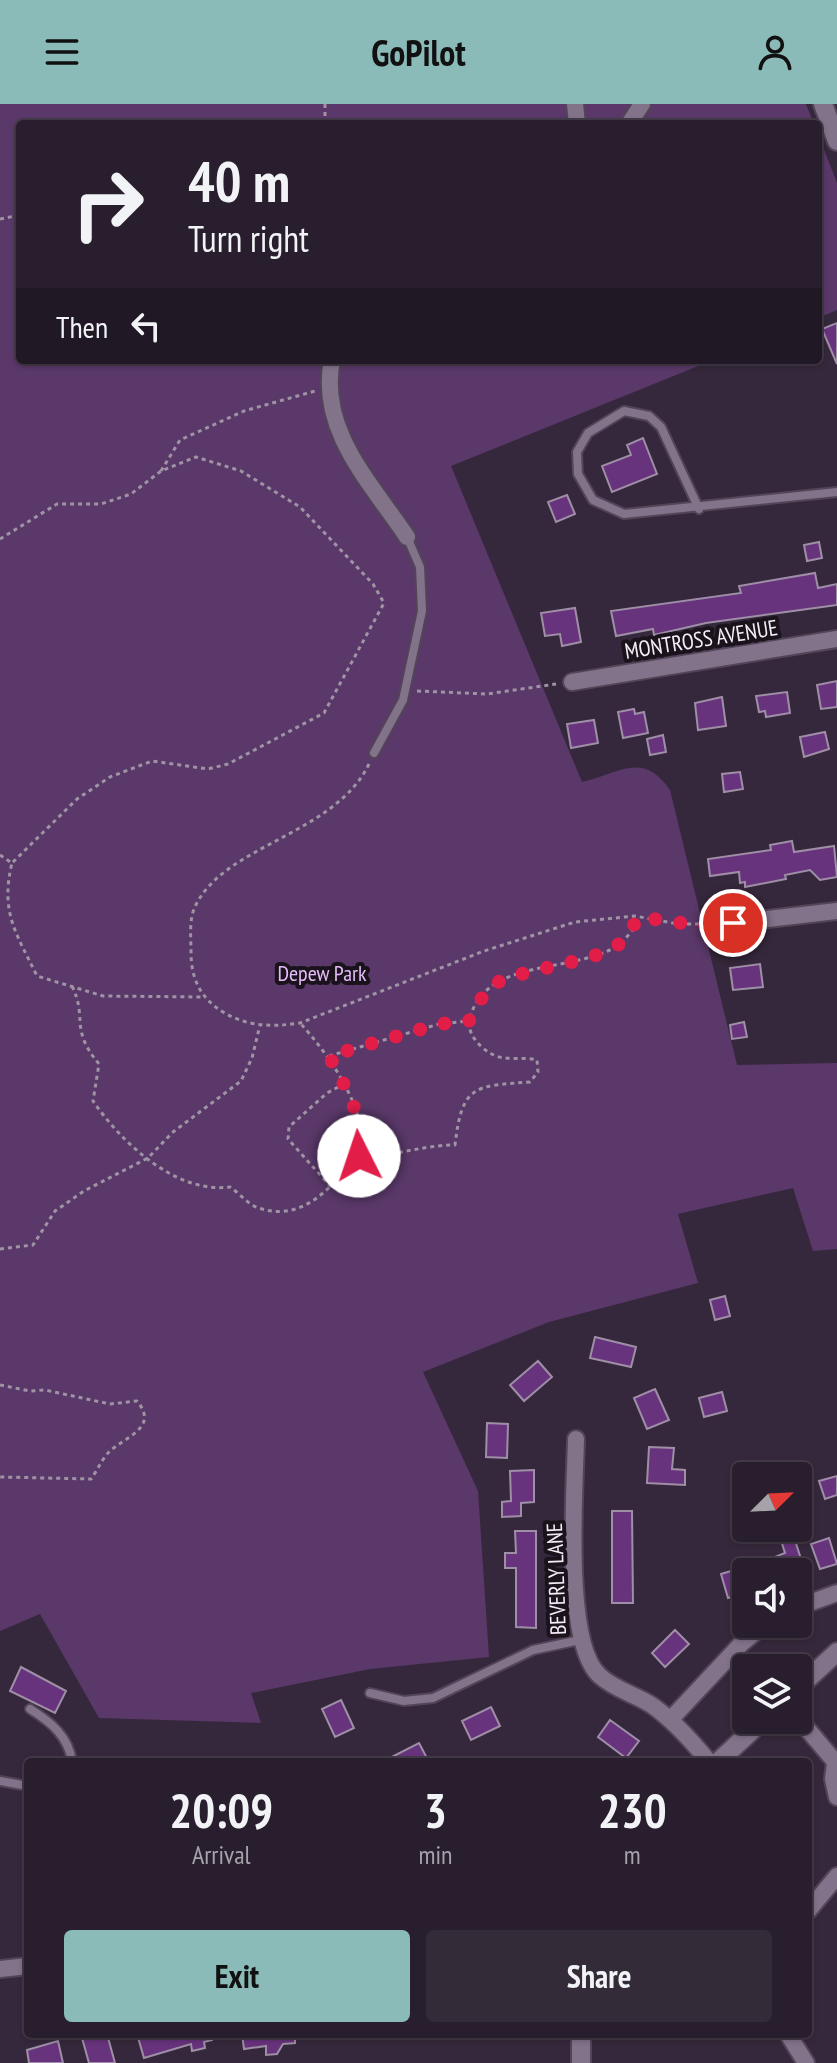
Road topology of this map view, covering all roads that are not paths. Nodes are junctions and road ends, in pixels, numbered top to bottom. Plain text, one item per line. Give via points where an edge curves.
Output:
1 (823, 104) edge
2 (837, 141) edge
3 (331, 364) edge
4 (837, 492) edge
5 (699, 509) junction
6 (407, 537) joint
7 (837, 639) edge
8 (572, 682) road end
9 (374, 753) road end
10 (837, 911) edge
11 (733, 923) road end
12 (576, 1439) dead end
13 (837, 1593) edge
14 (812, 1602) edge
15 (748, 1638) edge
16 (580, 1640) junction
17 (837, 1652) edge
18 (812, 1675) edge
19 (370, 1693) dead end
20 (30, 1709) dead end
21 (670, 1720) junction
22 (748, 1734) edge
23 (812, 1734) edge
24 (71, 1758) edge
25 (705, 1758) edge
26 (722, 1758) edge
27 (836, 1763) edge
28 (0, 1781) edge
29 (24, 1785) edge
30 (837, 1797) edge
31 (837, 1876) edge
32 (812, 1906) edge
33 (24, 1966) edge
34 (0, 1969) edge
35 (581, 2038) edge
36 (790, 2038) edge
37 (581, 2063) edge
38 (806, 2063) edge

1 - 2 street
3 - 6 street via 326,388 346,448
4 - 5 lane
5 - 5 lane via 624,514 603,505 593,500 578,474 577,452 588,433 624,411 649,416 661,427
6 - 9 lane via 420,567 422,611 406,688
7 - 8 street, MONTROSS AVENUE
10 - 11 street
12 - 16 street, BEVERLY LANE
13 - 14 street
15 - 21 street
16 - 19 lane via 533,1650 440,1695 404,1701
16 - 21 street, BEVERLY LANE via 589,1664 601,1677
17 - 18 street
20 - 24 lane via 62,1735
21 - 25 street, BEVERLY LANE
22 - 26 street
23 - 27 street
27 - 30 street
28 - 29 lane
31 - 32 street
33 - 34 street
35 - 37 street
36 - 38 street

